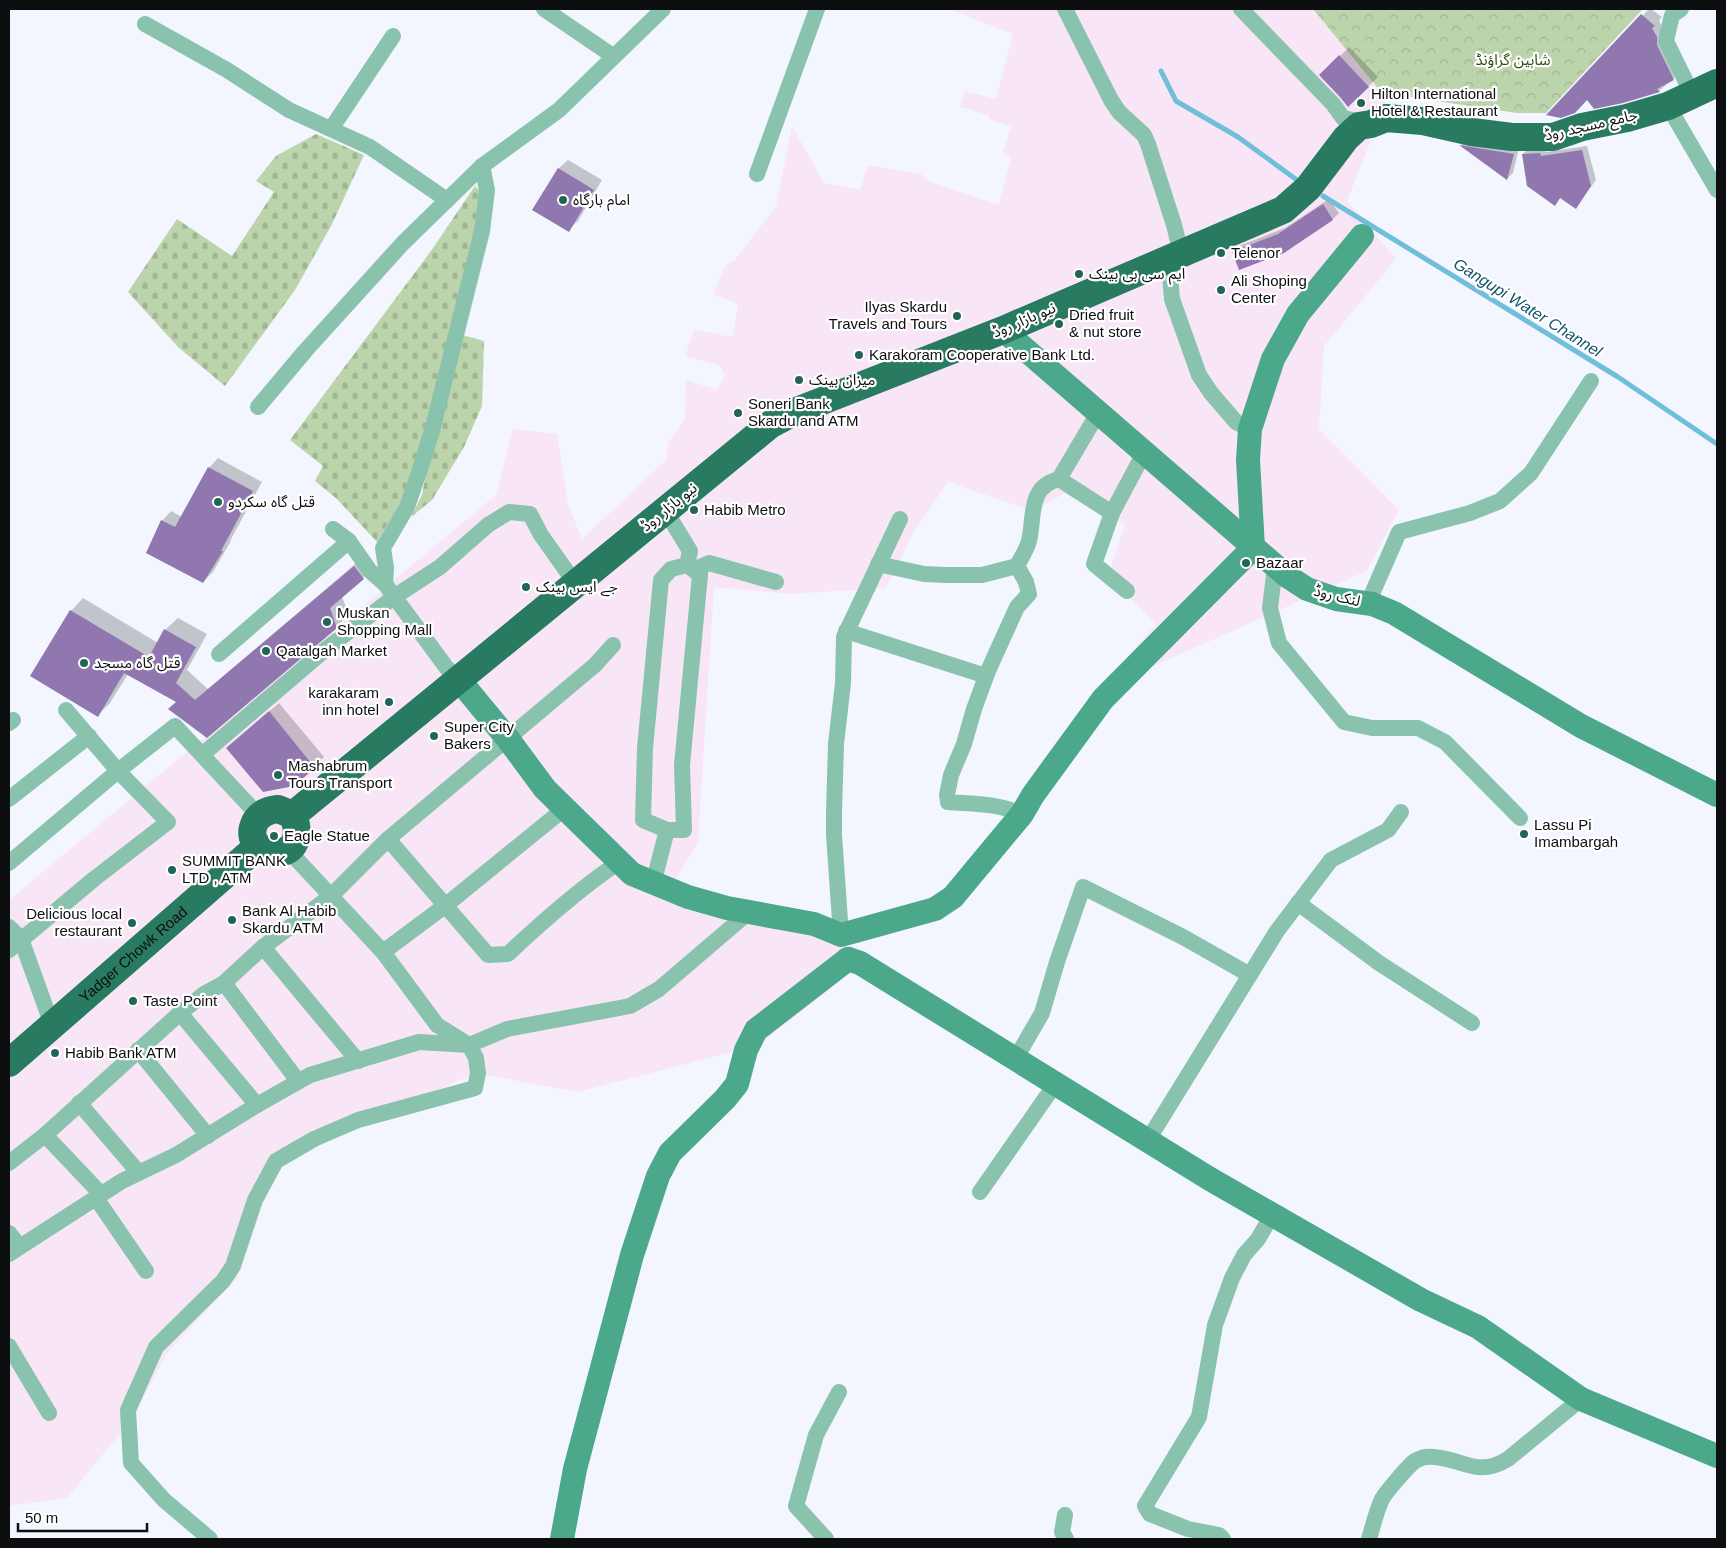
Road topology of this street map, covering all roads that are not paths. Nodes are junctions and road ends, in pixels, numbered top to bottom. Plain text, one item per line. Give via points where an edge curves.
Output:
1 (544, 9) edge
2 (663, 9) edge
3 (817, 9) edge
4 (1065, 9) edge
5 (1241, 9) edge
6 (1681, 9) edge
7 (145, 24) dead end
8 (393, 36) dead end
9 (613, 56) junction
10 (1717, 83) edge
11 (1680, 100) junction
12 (1371, 124) junction
13 (331, 129) junction
14 (482, 166) junction
15 (757, 174) dead end
16 (1717, 190) edge
17 (447, 200) junction
18 (1362, 236) dead end
19 (1181, 253) junction
20 (1003, 330) junction
21 (1591, 380) dead end
22 (258, 407) dead end
23 (1098, 413) junction
24 (1250, 429) junction
25 (1144, 453) junction
26 (1059, 478) junction
27 (665, 510) junction
28 (1112, 513) junction
29 (900, 519) dead end
30 (333, 529) dead end
31 (349, 541) junction
32 (1252, 548) junction
33 (878, 564) junction
34 (1017, 566) junction
35 (1275, 567) junction
36 (694, 570) junction
37 (776, 582) dead end
38 (576, 583) junction
39 (390, 590) junction
40 (1127, 591) dead end
41 (1368, 603) junction
42 (846, 631) junction
43 (613, 645) dead end
44 (219, 654) dead end
45 (986, 676) junction
46 (459, 680) junction
47 (66, 710) dead end
48 (89, 736) junction
49 (508, 739) junction
50 (203, 754) junction
51 (118, 771) junction
52 (1717, 795) edge
53 (9, 799) edge
54 (564, 809) junction
55 (1402, 812) dead end
56 (1022, 814) junction
57 (293, 815) junction
58 (259, 816) junction
59 (1520, 818) dead end
60 (667, 830) junction
61 (388, 839) junction
62 (258, 846) junction
63 (288, 850) junction
64 (619, 862) junction
65 (9, 863) edge
66 (653, 884) junction
67 (330, 897) junction
68 (1298, 903) junction
69 (446, 905) junction
70 (748, 913) junction
71 (9, 926) edge
72 (841, 935) junction
73 (21, 939) junction
74 (263, 947) junction
75 (9, 950) edge
76 (383, 952) junction
77 (848, 959) junction
78 (1250, 975) junction
79 (224, 983) junction
80 (180, 1013) junction
81 (1472, 1023) dead end
82 (52, 1025) junction
83 (469, 1045) junction
84 (138, 1050) junction
85 (1016, 1058) junction
86 (358, 1060) junction
87 (9, 1063) edge
88 (298, 1082) junction
89 (1056, 1083) junction
90 (79, 1103) junction
91 (257, 1105) junction
92 (45, 1135) junction
93 (208, 1136) junction
94 (1148, 1140) junction
95 (9, 1163) edge
96 (139, 1173) junction
97 (980, 1192) dead end
98 (99, 1196) junction
99 (1272, 1215) junction
100 (9, 1233) edge
101 (14, 1250) edge
102 (146, 1271) dead end
103 (10, 1350) edge
104 (839, 1392) dead end
105 (1581, 1399) junction
106 (49, 1413) dead end
107 (1717, 1456) edge
108 (1065, 1515) dead end
109 (210, 1539) edge
110 (562, 1539) edge
111 (826, 1539) edge
112 (1066, 1539) edge
113 (1224, 1539) edge
114 (1369, 1539) edge

1 - 9 street
2 - 9 street
3 - 15 street
4 - 19 street via 1111,100 1144,135
5 - 12 street via 1343,118
6 - 11 street via 1672,16 1666,41
7 - 13 street via 227,70 289,110
8 - 13 street
9 - 14 street via 559,110
10 - 11 highway, جامع مسجد روڈ
11 - 12 highway, جامع مسجد روڈ via 1553,137 1504,136 1423,121 1386,118
11 - 16 street
12 - 19 highway, نیو بازار روڈ via 1359,126 1346,138 1308,188 1283,210
13 - 17 street via 370,147
14 - 17 street
14 - 39 street via 487,190 482,232 432,431 407,508 383,548
17 - 22 street via 390,257
18 - 24 main road via 1298,314 1273,359
19 - 20 highway, نیو بازار روڈ
19 - 24 street via 1170,276 1172,299 1199,375 1236,422
20 - 23 main road, لنک روڈ
20 - 27 highway, نیو بازار روڈ via 771,424
21 - 41 street via 1531,473 1500,501 1470,513 1399,532
23 - 25 main road, لنک روڈ
23 - 26 street
24 - 32 main road via 1248,460
25 - 28 street
25 - 32 main road, لنک روڈ
26 - 28 street
26 - 34 street via 1046,485 1035,500 1029,541
27 - 36 street via 690,551
27 - 38 highway, نیو بازار روڈ
28 - 40 street via 1094,564
29 - 33 street
30 - 31 street
31 - 39 street via 370,570
31 - 44 street
32 - 35 main road, لنک روڈ
32 - 56 main road via 1103,699
33 - 34 street via 924,574 946,575 982,575
33 - 42 street
34 - 45 street via 1029,594 1017,607
35 - 41 main road, لنک روڈ via 1307,589 1336,599
35 - 59 street via 1270,608 1279,643 1344,722 1372,728 1418,728 1445,742
36 - 37 street via 709,563
36 - 60 street via 682,766 684,830
36 - 60 street via 672,569 661,580 645,748 643,820
38 - 39 street via 530,514 509,512 488,524 440,567
38 - 46 highway, نیو بازار روڈ
39 - 46 street
39 - 50 street
41 - 52 main road, لنک روڈ via 1394,613 1581,726
42 - 45 street
42 - 72 street via 836,744 834,812
43 - 49 street via 595,665
45 - 56 street via 951,775 948,802 985,803
46 - 49 main road
46 - 57 highway
47 - 48 street
48 - 51 street
48 - 53 street
49 - 54 main road via 544,789
49 - 61 street
50 - 51 street via 175,726
50 - 58 street
51 - 65 street
51 - 73 street via 168,822
54 - 64 main road
54 - 69 street
55 - 68 street via 1388,830 1331,860
56 - 72 main road via 953,897 935,909
57 - 58 highway via 278,809
57 - 63 highway via 298,831
58 - 62 highway via 253,827
60 - 66 street
61 - 67 street
61 - 69 street
62 - 63 highway via 274,854
62 - 82 highway, Yadger Chowk Road
63 - 67 street
64 - 66 main road via 632,874
64 - 69 street via 584,886 508,954 488,955
66 - 70 main road
67 - 74 street
67 - 76 street
68 - 78 street
68 - 81 street via 1379,963
69 - 76 street
70 - 72 main road via 814,924
70 - 83 street via 659,989 630,1006 507,1029
71 - 73 street
72 - 77 main road
73 - 75 street
73 - 82 street
74 - 79 street
74 - 86 street
76 - 83 street via 437,1025
77 - 85 main road via 860,963
77 - 110 main road via 756,1030 746,1050 737,1084 670,1153 658,1176 630,1264 575,1468
78 - 85 street via 1083,887 1042,1013
78 - 94 street
79 - 80 street
79 - 88 street
80 - 84 street
80 - 91 street
82 - 87 highway, Yadger Chowk Road
83 - 86 street via 419,1042
83 - 109 street via 476,1058 475,1088 358,1120 314,1139 276,1161 255,1200 233,1266 156,1347 128,1410 132,1463 164,1500
84 - 90 street
84 - 93 street
85 - 89 main road
86 - 88 street
88 - 91 street
89 - 94 main road
89 - 97 street
90 - 92 street
90 - 96 street
91 - 93 street
92 - 95 street
92 - 98 street
93 - 96 street
94 - 99 main road
96 - 98 street
98 - 101 street
98 - 102 street
99 - 105 main road via 1421,1300 1478,1327
99 - 113 street via 1232,1278 1215,1325 1199,1417 1146,1506 1150,1514 1188,1530 1219,1535
100 - 101 street
103 - 106 street
104 - 111 street via 816,1435 796,1506
105 - 107 main road
105 - 114 street via 1496,1466 1487,1468 1424,1456 1415,1461 1383,1497
108 - 112 street via 1062,1532

